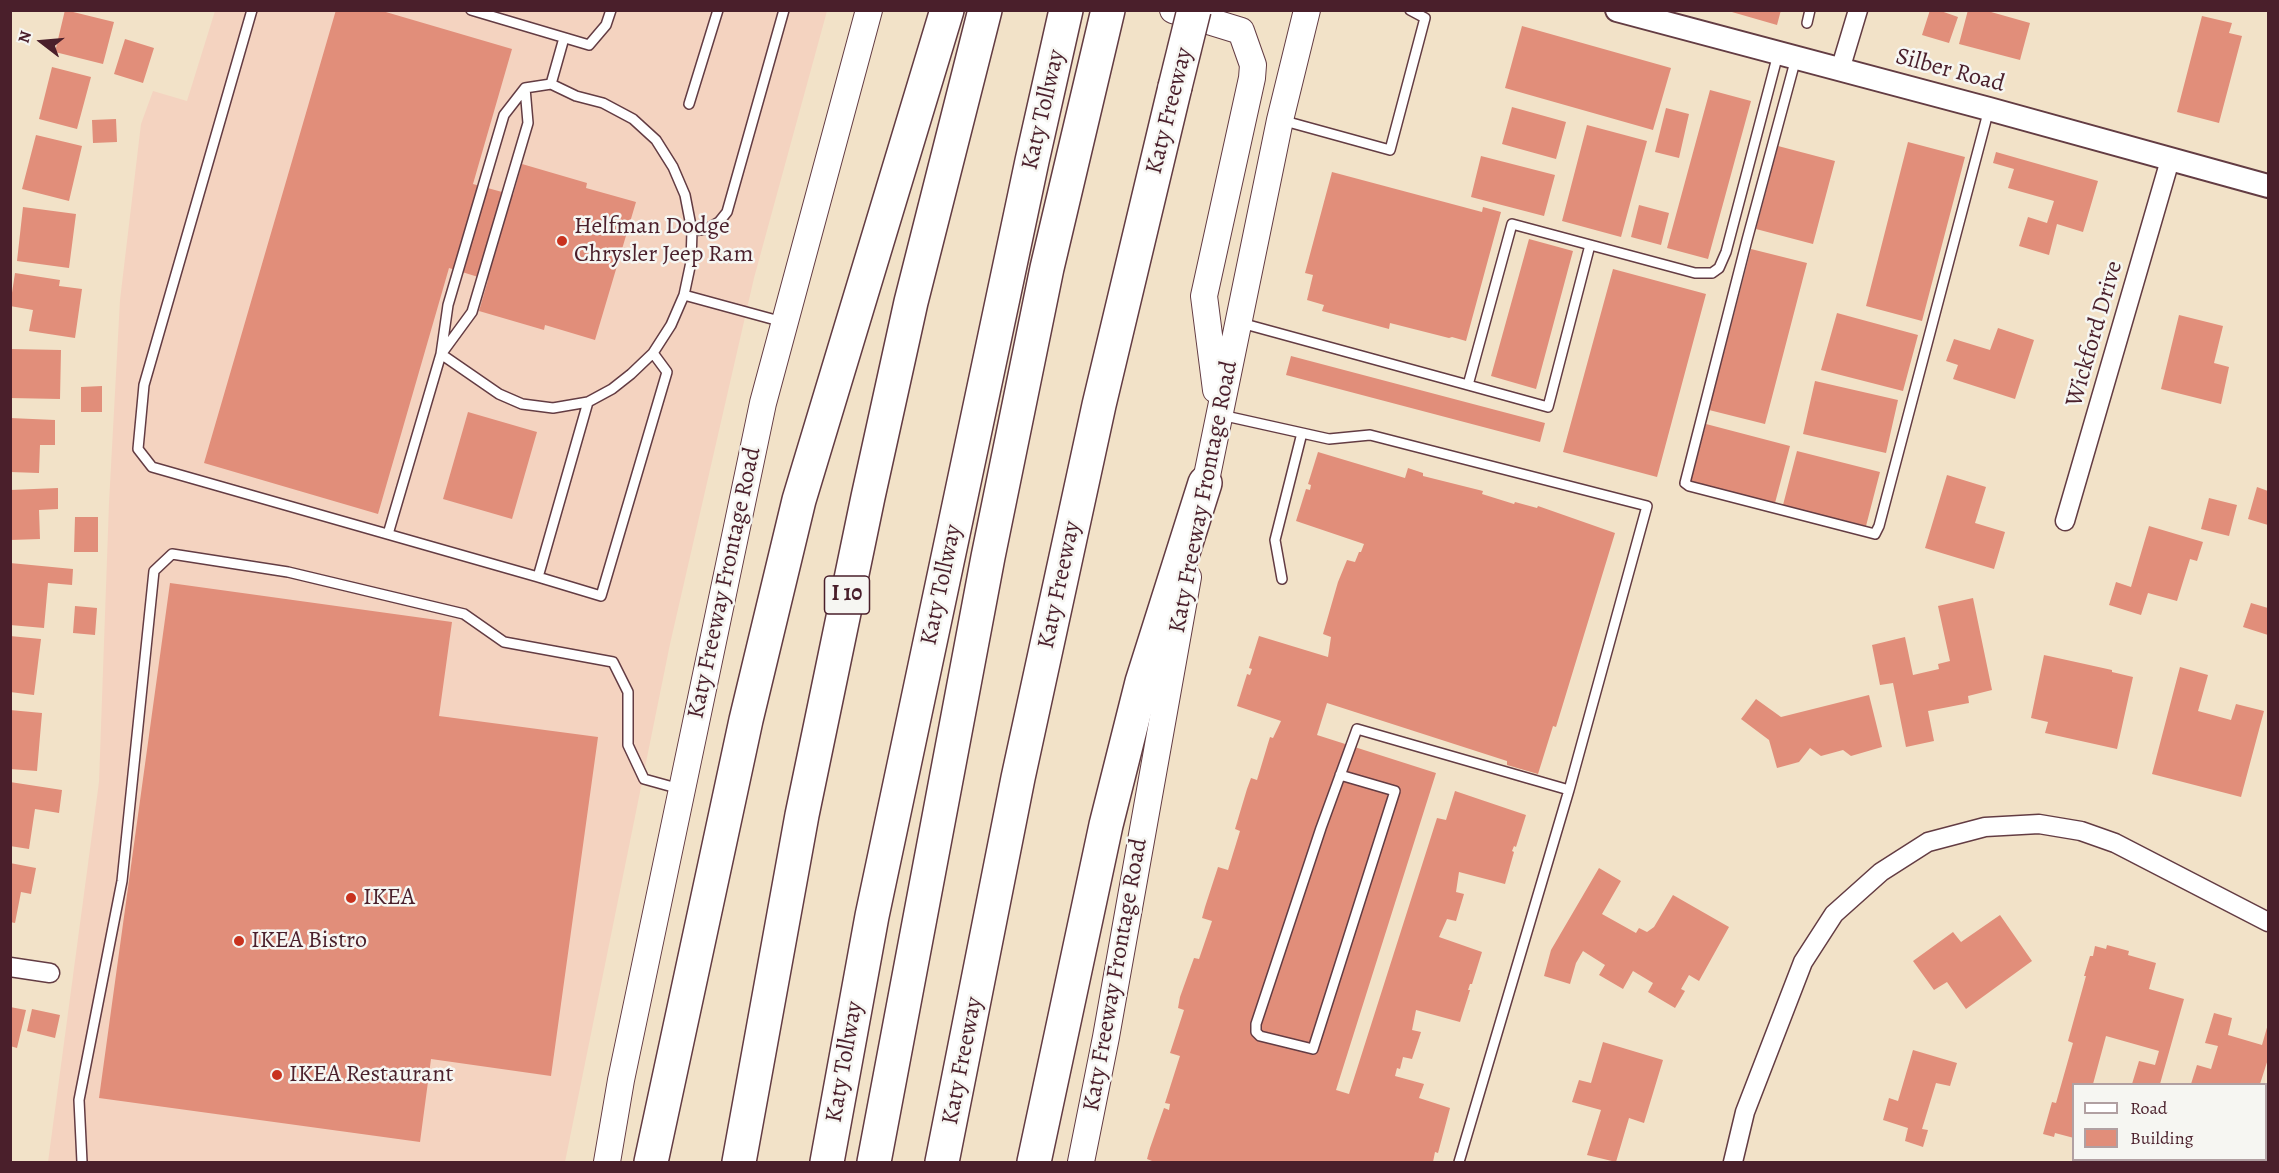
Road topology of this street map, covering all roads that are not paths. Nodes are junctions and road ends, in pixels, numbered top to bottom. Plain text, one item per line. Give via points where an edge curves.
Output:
1 (252, 10) edge
2 (471, 10) edge
3 (611, 10) edge
4 (718, 10) edge
5 (784, 10) edge
6 (869, 10) edge
7 (1066, 10) edge
8 (1081, 10) edge
9 (1108, 10) edge
10 (1173, 10) edge
11 (1194, 10) edge
12 (1307, 10) edge
13 (1410, 10) edge
14 (1617, 10) edge
15 (1810, 10) edge
16 (1858, 10) edge
17 (945, 16) edge
18 (982, 22) edge
19 (1807, 22) dead end
20 (564, 38) junction
21 (1787, 56) junction
22 (1072, 64) junction
23 (1840, 70) junction
24 (550, 84) junction
25 (525, 88) junction
26 (689, 104) dead end
27 (1989, 109) junction
28 (1280, 120) junction
29 (2170, 160) junction
30 (2268, 186) edge
31 (692, 231) junction
32 (1590, 245) junction
33 (684, 295) junction
34 (785, 322) junction
35 (1237, 322) junction
36 (653, 353) junction
37 (441, 354) junction
38 (1468, 385) junction
39 (588, 402) junction
40 (1219, 414) junction
41 (1302, 433) junction
42 (1205, 483) junction
43 (2065, 521) dead end
44 (388, 534) junction
45 (538, 577) junction
46 (1282, 579) dead end
47 (1340, 776) junction
48 (682, 789) junction
49 (1569, 790) junction
50 (2268, 922) edge
51 (10, 967) edge
52 (50, 973) dead end
53 (82, 1162) edge
54 (607, 1162) edge
55 (651, 1162) edge
56 (739, 1162) edge
57 (827, 1162) edge
58 (874, 1162) edge
59 (942, 1162) edge
60 (1034, 1162) edge
61 (1081, 1162) edge
62 (1459, 1162) edge
63 (1734, 1162) edge

1 - 44 lane via 144,385 138,449 152,467
2 - 20 lane
3 - 20 lane via 606,25 589,45
4 - 26 lane
5 - 31 lane via 726,212 707,229
6 - 34 main road, Katy Freeway Frontage Road
7 - 22 highway, Katy Tollway
8 - 22 highway
9 - 22 highway
10 - 40 main road via 1241,31 1253,65 1204,296
11 - 59 highway, Katy Freeway, bridge via 1091,440 1018,778
12 - 28 main road, Katy Freeway Frontage Road
13 - 28 lane via 1425,18 1390,150
14 - 21 street, Silber Road
15 - 19 lane
16 - 23 street
17 - 55 highway via 799,500 746,720
18 - 56 highway, I 10 via 911,302 859,540 800,826
20 - 24 lane
21 - 23 street, Silber Road
21 - 27 lane via 1685,483 1689,486 1875,534
21 - 32 lane via 1719,268 1712,273 1695,273
22 - 57 highway, Katy Tollway via 968,461 872,916
22 - 58 highway via 1047,267
23 - 27 street, Silber Road
24 - 25 lane
24 - 31 lane via 633,119 656,140 685,195
25 - 37 lane via 504,115 448,305
25 - 37 lane via 528,123 472,312
27 - 29 street, Silber Road
28 - 35 main road, Katy Freeway Frontage Road
29 - 30 street, Silber Road
29 - 43 street, Wickford Drive
31 - 33 lane
32 - 38 lane via 1512,224
32 - 38 lane via 1548,407
33 - 34 lane
33 - 36 lane
34 - 48 main road, Katy Freeway Frontage Road via 763,403
35 - 38 lane
35 - 40 main road, Katy Freeway Frontage Road
36 - 39 lane via 612,389
36 - 45 lane via 667,372 601,596
37 - 39 lane via 479,381 522,404 553,408
37 - 44 lane
39 - 45 lane
40 - 41 lane
40 - 42 main road, Katy Freeway Frontage Road
41 - 46 lane via 1275,540
41 - 49 lane via 1329,440 1370,435 1647,506
42 - 60 highway via 1142,682 1106,825
42 - 61 main road, Katy Freeway Frontage Road
44 - 45 lane
47 - 47 lane via 1256,1024 1260,1036 1312,1049 1395,791
47 - 49 lane via 1357,729
48 - 53 lane via 644,779 628,745 628,692 613,662 504,642 464,615 288,572 172,554 154,572 122,881 79,1100
48 - 54 main road, Katy Freeway Frontage Road
49 - 62 lane
50 - 63 street via 2115,843 2081,831 2038,824 1985,827 1928,842 1881,872 1834,914 1803,962 1745,1112
51 - 52 street

